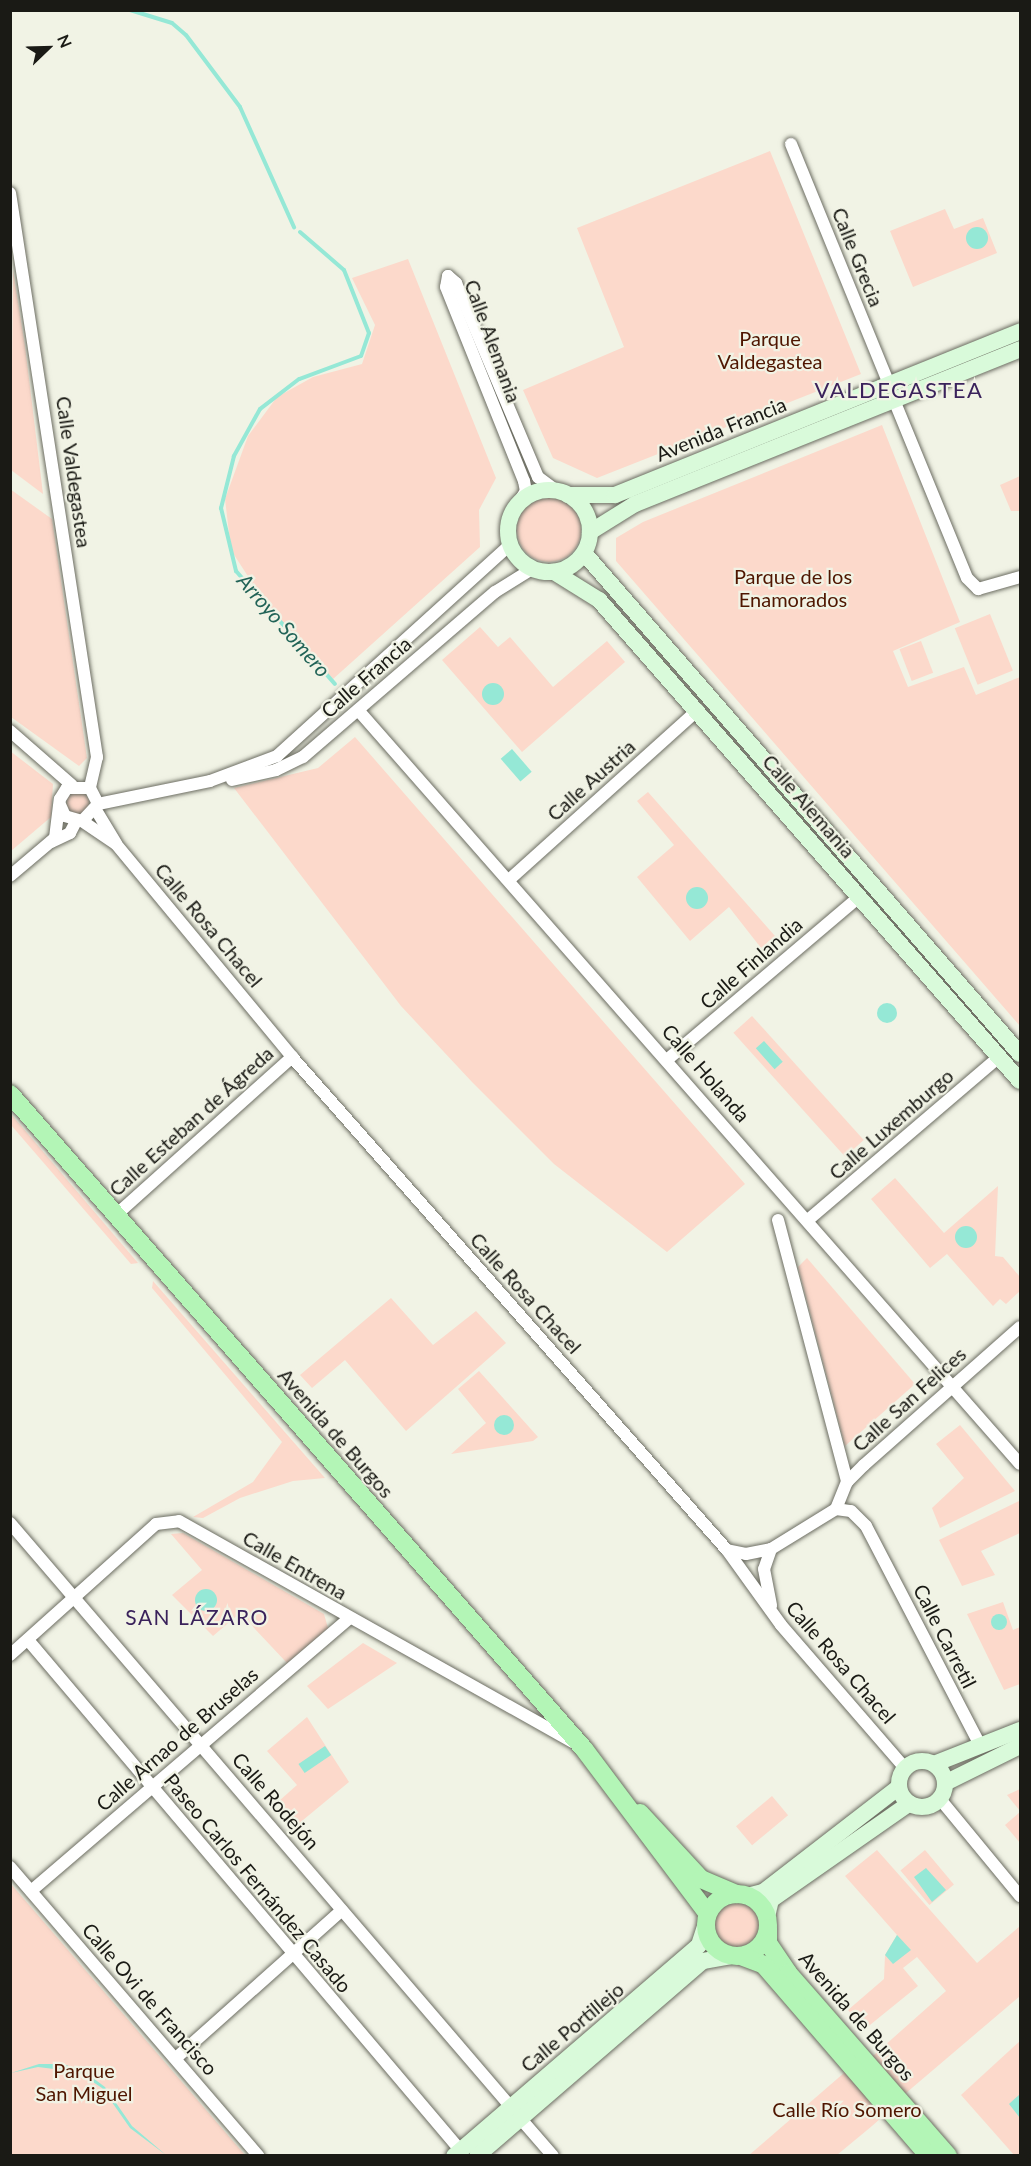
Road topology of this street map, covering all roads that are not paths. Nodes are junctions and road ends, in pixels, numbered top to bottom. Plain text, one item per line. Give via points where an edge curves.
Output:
1 (791, 144) dead end
2 (10, 193) edge
3 (12, 231) edge
4 (1020, 331) edge
5 (1020, 349) edge
6 (892, 392) junction
7 (562, 492) junction
8 (513, 511) junction
9 (590, 532) junction
10 (510, 545) junction
11 (584, 553) junction
12 (532, 569) junction
13 (555, 572) junction
14 (1020, 577) edge
15 (358, 710) junction
16 (698, 710) junction
17 (10, 730) edge
18 (97, 757) junction
19 (210, 781) junction
20 (74, 785) junction
21 (94, 799) junction
22 (60, 805) junction
23 (79, 821) junction
24 (51, 842) junction
25 (116, 844) junction
26 (10, 876) edge
27 (510, 879) junction
28 (859, 897) junction
29 (1020, 1054) edge
30 (292, 1057) junction
31 (999, 1057) junction
32 (668, 1059) junction
33 (1020, 1081) edge
34 (10, 1094) edge
35 (116, 1215) junction
36 (778, 1220) dead end
37 (808, 1220) junction
38 (1020, 1327) edge
39 (954, 1385) junction
40 (1020, 1464) edge
41 (847, 1482) junction
42 (836, 1509) junction
43 (10, 1523) edge
44 (771, 1549) junction
45 (727, 1550) junction
46 (76, 1598) junction
47 (349, 1618) junction
48 (781, 1625) junction
49 (28, 1640) junction
50 (10, 1656) edge
51 (1020, 1730) edge
52 (201, 1744) junction
53 (1020, 1746) edge
54 (981, 1747) junction
55 (584, 1749) junction
56 (934, 1764) junction
57 (905, 1768) junction
58 (151, 1787) junction
59 (899, 1787) junction
60 (943, 1791) junction
61 (626, 1802) junction
62 (910, 1803) junction
63 (10, 1868) edge
64 (31, 1891) junction
65 (742, 1895) junction
66 (1020, 1896) edge
67 (342, 1910) junction
68 (707, 1918) junction
69 (767, 1922) junction
70 (292, 1954) junction
71 (736, 1956) junction
72 (176, 2058) junction
73 (515, 2112) junction
74 (457, 2153) edge
75 (259, 2156) edge
76 (477, 2156) edge
77 (554, 2156) edge
78 (929, 2156) edge
79 (948, 2156) edge

1 - 6 street, Calle Grecia
2 - 3 street, Calle Valdegastea
3 - 18 street, Calle Valdegastea
4 - 6 main road, Avenida Francia
5 - 6 main road, Avenida Francia
6 - 7 main road, Avenida Francia via 615,495
6 - 9 main road, Avenida Francia via 635,504
6 - 14 street, Calle Grecia via 968,578 978,589
7 - 8 main road via 526,496
7 - 8 street, Calle Alemania via 538,477 456,283 448,276 446,287 524,481 526,491
7 - 9 main road via 584,509
8 - 10 main road
9 - 11 main road
10 - 12 main road
10 - 19 street, Calle Francia via 295,741 269,759
11 - 13 main road
11 - 29 main road, Calle Alemania
12 - 13 main road
12 - 15 street, Calle Francia via 495,592
13 - 16 main road, Calle Alemania via 599,600
15 - 19 street, Calle Francia via 291,764
15 - 27 street, Calle Holanda
16 - 27 street, Calle Austria
16 - 28 main road, Calle Alemania
17 - 20 street
18 - 20 street
18 - 21 street, Calle Valdegastea
19 - 21 street, Calle Francia via 131,797
20 - 21 street
20 - 22 street
21 - 23 street
21 - 25 street, Calle Rosa Chacel
22 - 23 street, Calle Rosa Chacel
22 - 24 street via 59,827
23 - 24 street via 70,833
23 - 25 street, Calle Rosa Chacel
24 - 26 street
25 - 30 street, Calle Rosa Chacel
27 - 32 street, Calle Holanda
28 - 31 main road, Calle Alemania
28 - 32 street, Calle Finlandia
30 - 35 street, Calle Esteban de Ágreda
30 - 45 street, Calle Rosa Chacel
31 - 33 main road, Calle Alemania
31 - 37 street, Calle Luxemburgo
32 - 37 street, Calle Holanda
34 - 35 main road, Avenida de Burgos
35 - 55 main road, Avenida de Burgos
36 - 41 street
37 - 39 street, Calle Holanda
38 - 39 street, Calle San Felices
39 - 40 street, Calle Holanda
39 - 41 street, Calle San Felices
41 - 42 street, Calle San Felices
42 - 44 street
42 - 54 street, Calle Carretil via 859,1517 875,1542
43 - 46 street, Calle Rodejón
44 - 45 street via 746,1554
44 - 48 street via 766,1586
45 - 48 street, Calle Rosa Chacel
46 - 47 street, Calle Entrena via 166,1520 178,1521
46 - 49 street, Calle Entrena
46 - 52 street, Calle Rodejón
47 - 52 street, Calle Arnao de Bruselas
47 - 55 street, Calle Entrena
48 - 57 street, Calle Rosa Chacel
49 - 50 street, Calle Entrena
49 - 58 street, Paseo Carlos Fernández Casado
51 - 54 main road
52 - 58 street, Calle Arnao de Bruselas
52 - 67 street, Calle Rodejón
53 - 60 main road
54 - 56 main road
55 - 61 main road, Avenida de Burgos
56 - 57 main road via 920,1761
56 - 60 main road
57 - 59 main road
58 - 64 street, Calle Arnao de Bruselas
58 - 70 street, Paseo Carlos Fernández Casado
59 - 62 main road
59 - 65 main road via 763,1892
60 - 62 main road via 927,1806
60 - 66 street
61 - 65 main road, Avenida de Burgos via 668,1838 701,1880
61 - 68 main road, Avenida de Burgos
62 - 69 main road via 771,1900
63 - 64 street, Calle Ovi de Francisco
64 - 72 street, Calle Ovi de Francisco
65 - 68 main road via 719,1900
65 - 69 main road
67 - 70 street
67 - 73 street, Calle Rodejón
68 - 71 main road via 713,1945
68 - 73 main road, Calle Portillejo via 699,1945
69 - 71 main road via 759,1947
69 - 79 main road, Avenida de Burgos via 768,1943 788,1973
70 - 72 street
70 - 74 street, Paseo Carlos Fernández Casado
71 - 73 main road, Calle Portillejo via 703,1961
71 - 78 main road, Avenida de Burgos via 764,1965
72 - 75 street, Calle Ovi de Francisco
73 - 74 main road, Calle Portillejo
73 - 76 main road, Calle Portillejo
73 - 77 street, Calle Rodejón

